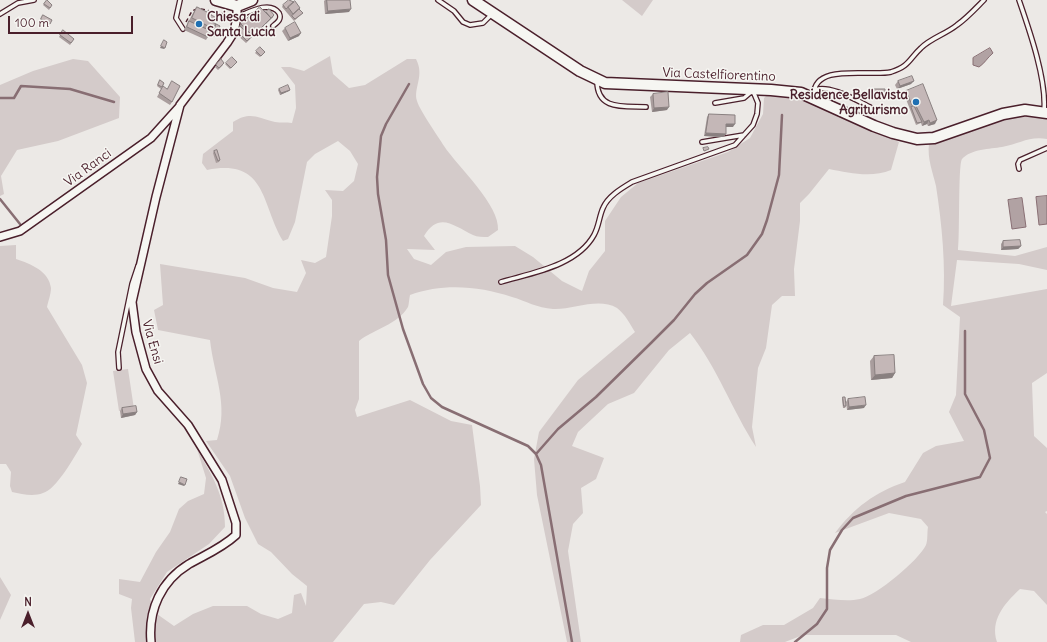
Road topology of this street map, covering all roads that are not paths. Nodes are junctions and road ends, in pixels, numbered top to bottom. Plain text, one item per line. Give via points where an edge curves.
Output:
1 (34, 0) edge
2 (180, 0) edge
3 (216, 0) edge
4 (252, 0) edge
5 (438, 0) edge
6 (473, 0) edge
7 (984, 0) edge
8 (1019, 0) edge
9 (237, 6) junction
10 (492, 13) junction
11 (0, 14) edge
12 (237, 17) junction
13 (273, 26) dead end
14 (183, 29) road end
15 (597, 80) junction
16 (752, 89) junction
17 (814, 94) junction
18 (714, 103) dead end
19 (180, 105) junction
20 (646, 106) dead end
21 (870, 106) dead end
22 (1046, 113) edge
23 (745, 135) junction
24 (702, 142) dead end
25 (1047, 148) edge
26 (1019, 169) dead end
27 (0, 237) edge
28 (140, 264) junction
29 (501, 282) dead end
30 (119, 368) dead end
31 (151, 642) edge

1 - 11 lane via 11,6
2 - 14 lane via 176,18
3 - 9 street
4 - 9 street
5 - 10 lane via 470,25 483,23
6 - 10 street, Via Castelfiorentino
7 - 17 lane via 957,25 920,48 907,65 878,74 849,72 826,77 818,81
8 - 22 lane via 1042,76
9 - 12 street, Via Ensi
10 - 15 street, Via Castelfiorentino
12 - 13 lane via 256,6 265,5 278,11 280,16 279,21
12 - 19 street, Via Ensi via 234,32 227,43
15 - 16 street, Via Castelfiorentino via 615,85
15 - 20 lane via 597,92 604,101 614,105
16 - 17 street, Via Castelfiorentino
16 - 18 lane via 744,98
16 - 23 lane via 758,103 757,114
17 - 21 lane via 821,88 833,90
17 - 22 street, Via Castelfiorentino via 874,126 917,139 934,138 1003,114 1025,110
19 - 27 street, Via Ranci via 151,138 20,231
19 - 28 street, Via Ensi
23 - 24 lane
23 - 29 lane via 735,145 632,182 620,189 603,207 594,235 573,256 552,266
25 - 26 lane via 1020,160
28 - 30 lane via 136,267 118,352
28 - 31 street, Via Ensi via 132,302 132,318 146,369 158,391 188,425 222,480 236,523 236,535 227,544 178,571 162,589 151,618

